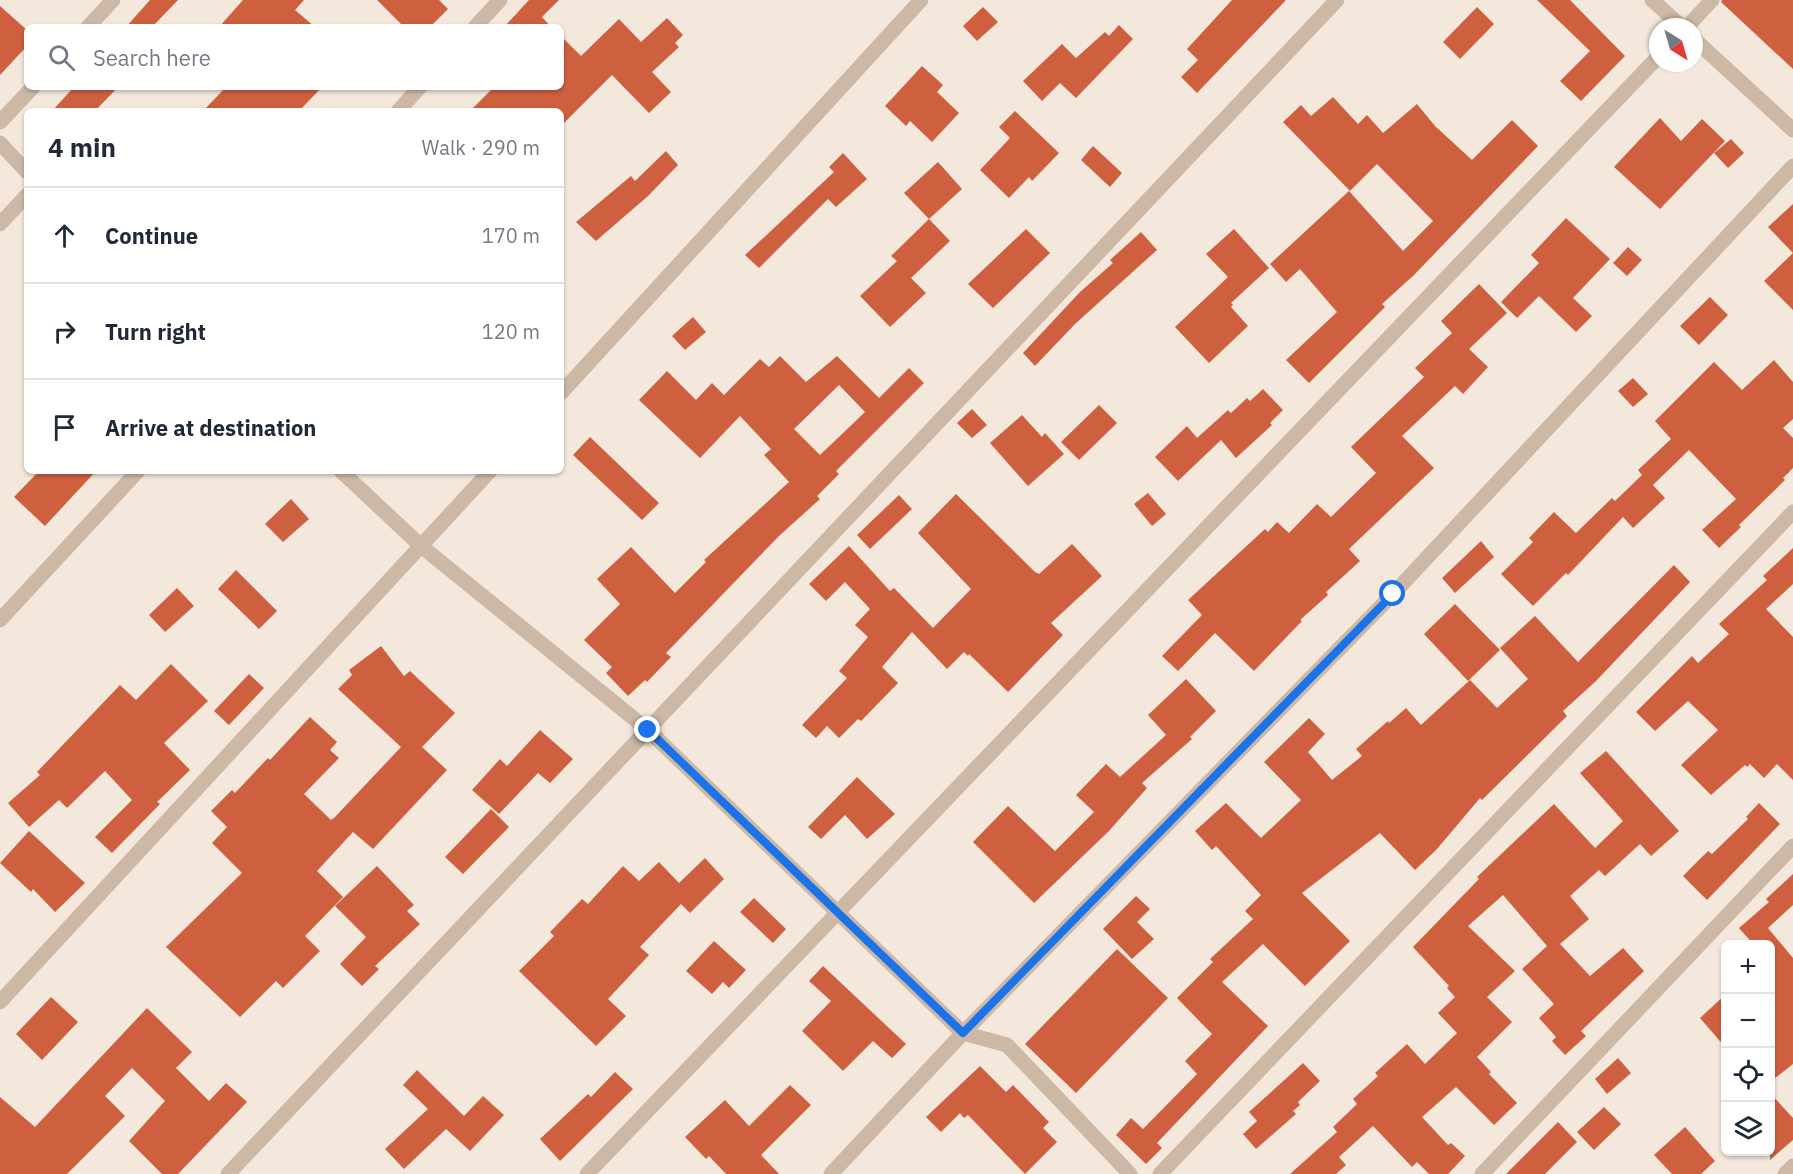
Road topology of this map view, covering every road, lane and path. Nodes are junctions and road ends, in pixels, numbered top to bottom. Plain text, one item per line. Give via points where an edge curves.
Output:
1 (113, 0) edge
2 (500, 0) edge
3 (921, 0) edge
4 (1337, 0) edge
5 (1653, 0) edge
6 (1712, 0) edge
7 (1672, 18) edge
8 (1695, 18) edge
9 (91, 24) edge
10 (478, 24) edge
11 (1703, 47) edge
12 (1649, 66) edge
13 (30, 90) edge
14 (417, 90) edge
15 (401, 108) edge
16 (0, 122) edge
17 (1793, 130) edge
18 (0, 144) edge
19 (1793, 166) edge
20 (24, 168) edge
21 (24, 198) edge
22 (0, 224) edge
23 (564, 390) edge
24 (135, 474) edge
25 (344, 474) edge
26 (487, 474) edge
27 (1793, 512) edge
28 (420, 546) junction
29 (0, 620) edge
30 (648, 730) junction
31 (1793, 846) edge
32 (838, 912) junction
33 (0, 1002) edge
34 (963, 1033) junction
35 (1793, 1166) edge
36 (228, 1174) edge
37 (587, 1174) edge
38 (831, 1174) edge
39 (1130, 1174) edge
40 (1160, 1174) edge
41 (1482, 1174) edge
42 (1785, 1174) edge

1 - 9 street
2 - 10 street
3 - 23 street
4 - 30 street
5 - 7 street
6 - 8 street
11 - 17 street
12 - 32 street
13 - 16 street
14 - 15 street
18 - 20 street
19 - 34 street via 1393,594
21 - 22 street
24 - 29 street
25 - 28 street
26 - 28 street
27 - 40 street
28 - 30 street
28 - 33 street
30 - 32 street
30 - 36 street
31 - 41 street
32 - 34 street
32 - 37 street
34 - 38 street
34 - 39 street via 1007,1045
35 - 42 street

